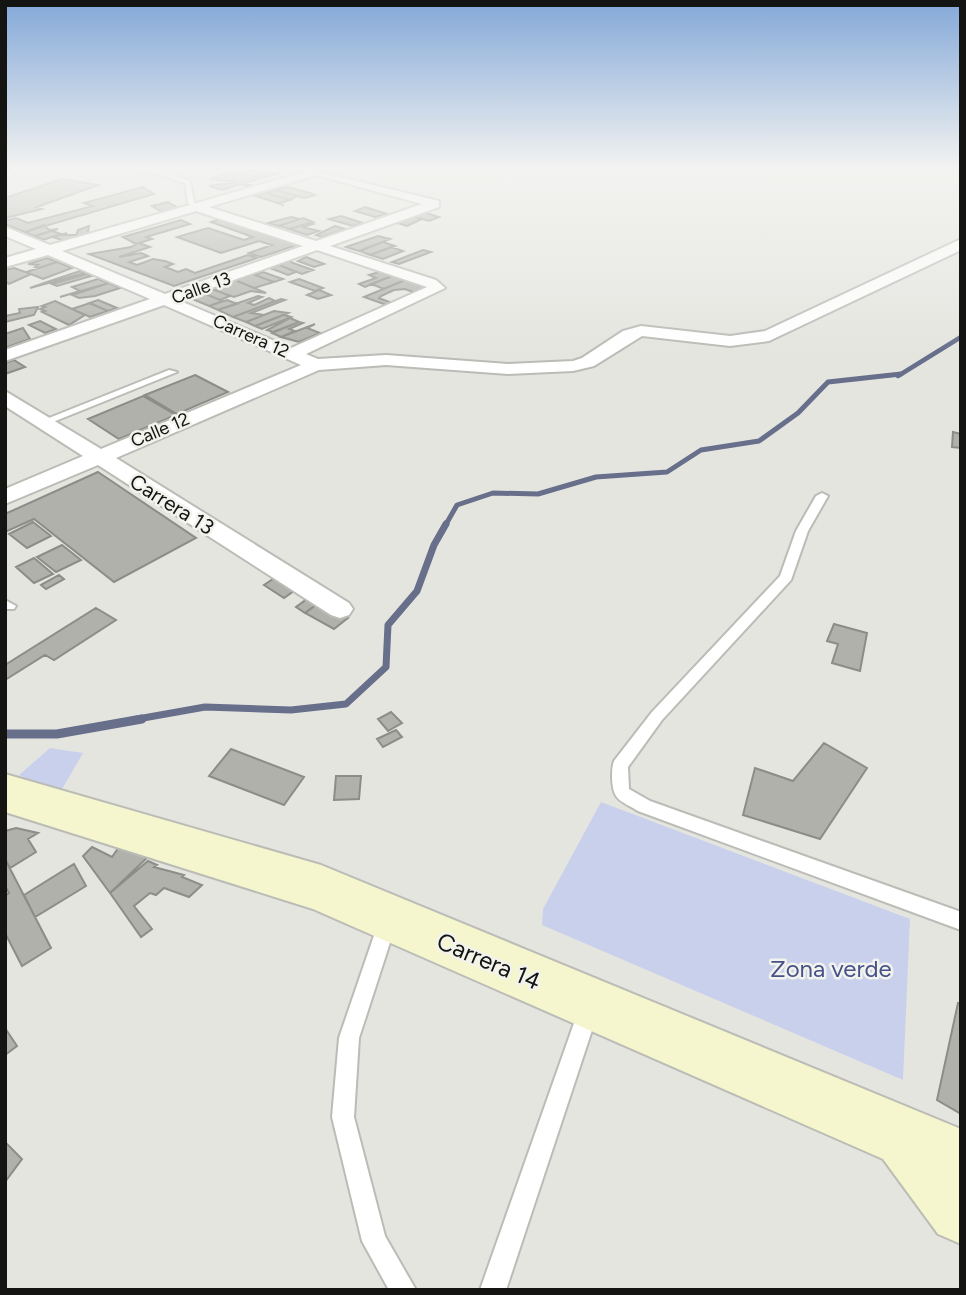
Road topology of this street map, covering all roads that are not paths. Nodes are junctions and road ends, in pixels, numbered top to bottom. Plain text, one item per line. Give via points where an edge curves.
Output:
1 (123, 230) edge
2 (270, 230) edge
3 (355, 230) edge
4 (5, 231) edge
5 (961, 243) edge
6 (315, 245) junction
7 (53, 251) junction
8 (5, 265) edge
9 (164, 298) junction
10 (5, 353) edge
11 (292, 354) junction
12 (316, 365) junction
13 (172, 372) dead end
14 (5, 397) edge
15 (44, 422) junction
16 (97, 457) junction
17 (5, 496) edge
18 (822, 496) dead end
19 (340, 609) dead end
20 (5, 793) edge
21 (388, 919) junction
22 (961, 921) edge
23 (591, 1004) junction
24 (905, 1137) junction
25 (961, 1161) edge
26 (961, 1211) edge
27 (403, 1290) edge
28 (493, 1290) edge

1 - 7 street
2 - 6 street
3 - 6 street, Calle 13
4 - 7 street, Carrera 12
5 - 12 street, Carrera 12 via 769,336 730,341 641,331 573,366 508,369 386,360
6 - 9 street, Calle 13
6 - 11 street via 437,288
7 - 8 street
7 - 9 street, Carrera 12
9 - 10 street, Calle 13
9 - 11 street, Carrera 12
11 - 12 street, Carrera 12
12 - 16 street, Calle 12
13 - 15 lane
14 - 15 street, Carrera 13
15 - 16 street, Carrera 13
16 - 17 street, Calle 12
16 - 19 street, Carrera 13
18 - 22 lane via 802,531 786,577 657,716 620,766 621,793 644,806
20 - 21 street, Carrera 14 via 321,888
21 - 23 street, Carrera 14
21 - 27 lane via 349,1038 343,1117 374,1241
23 - 24 street, Carrera 14
23 - 28 lane
24 - 25 street, Carrera 14
24 - 26 street

